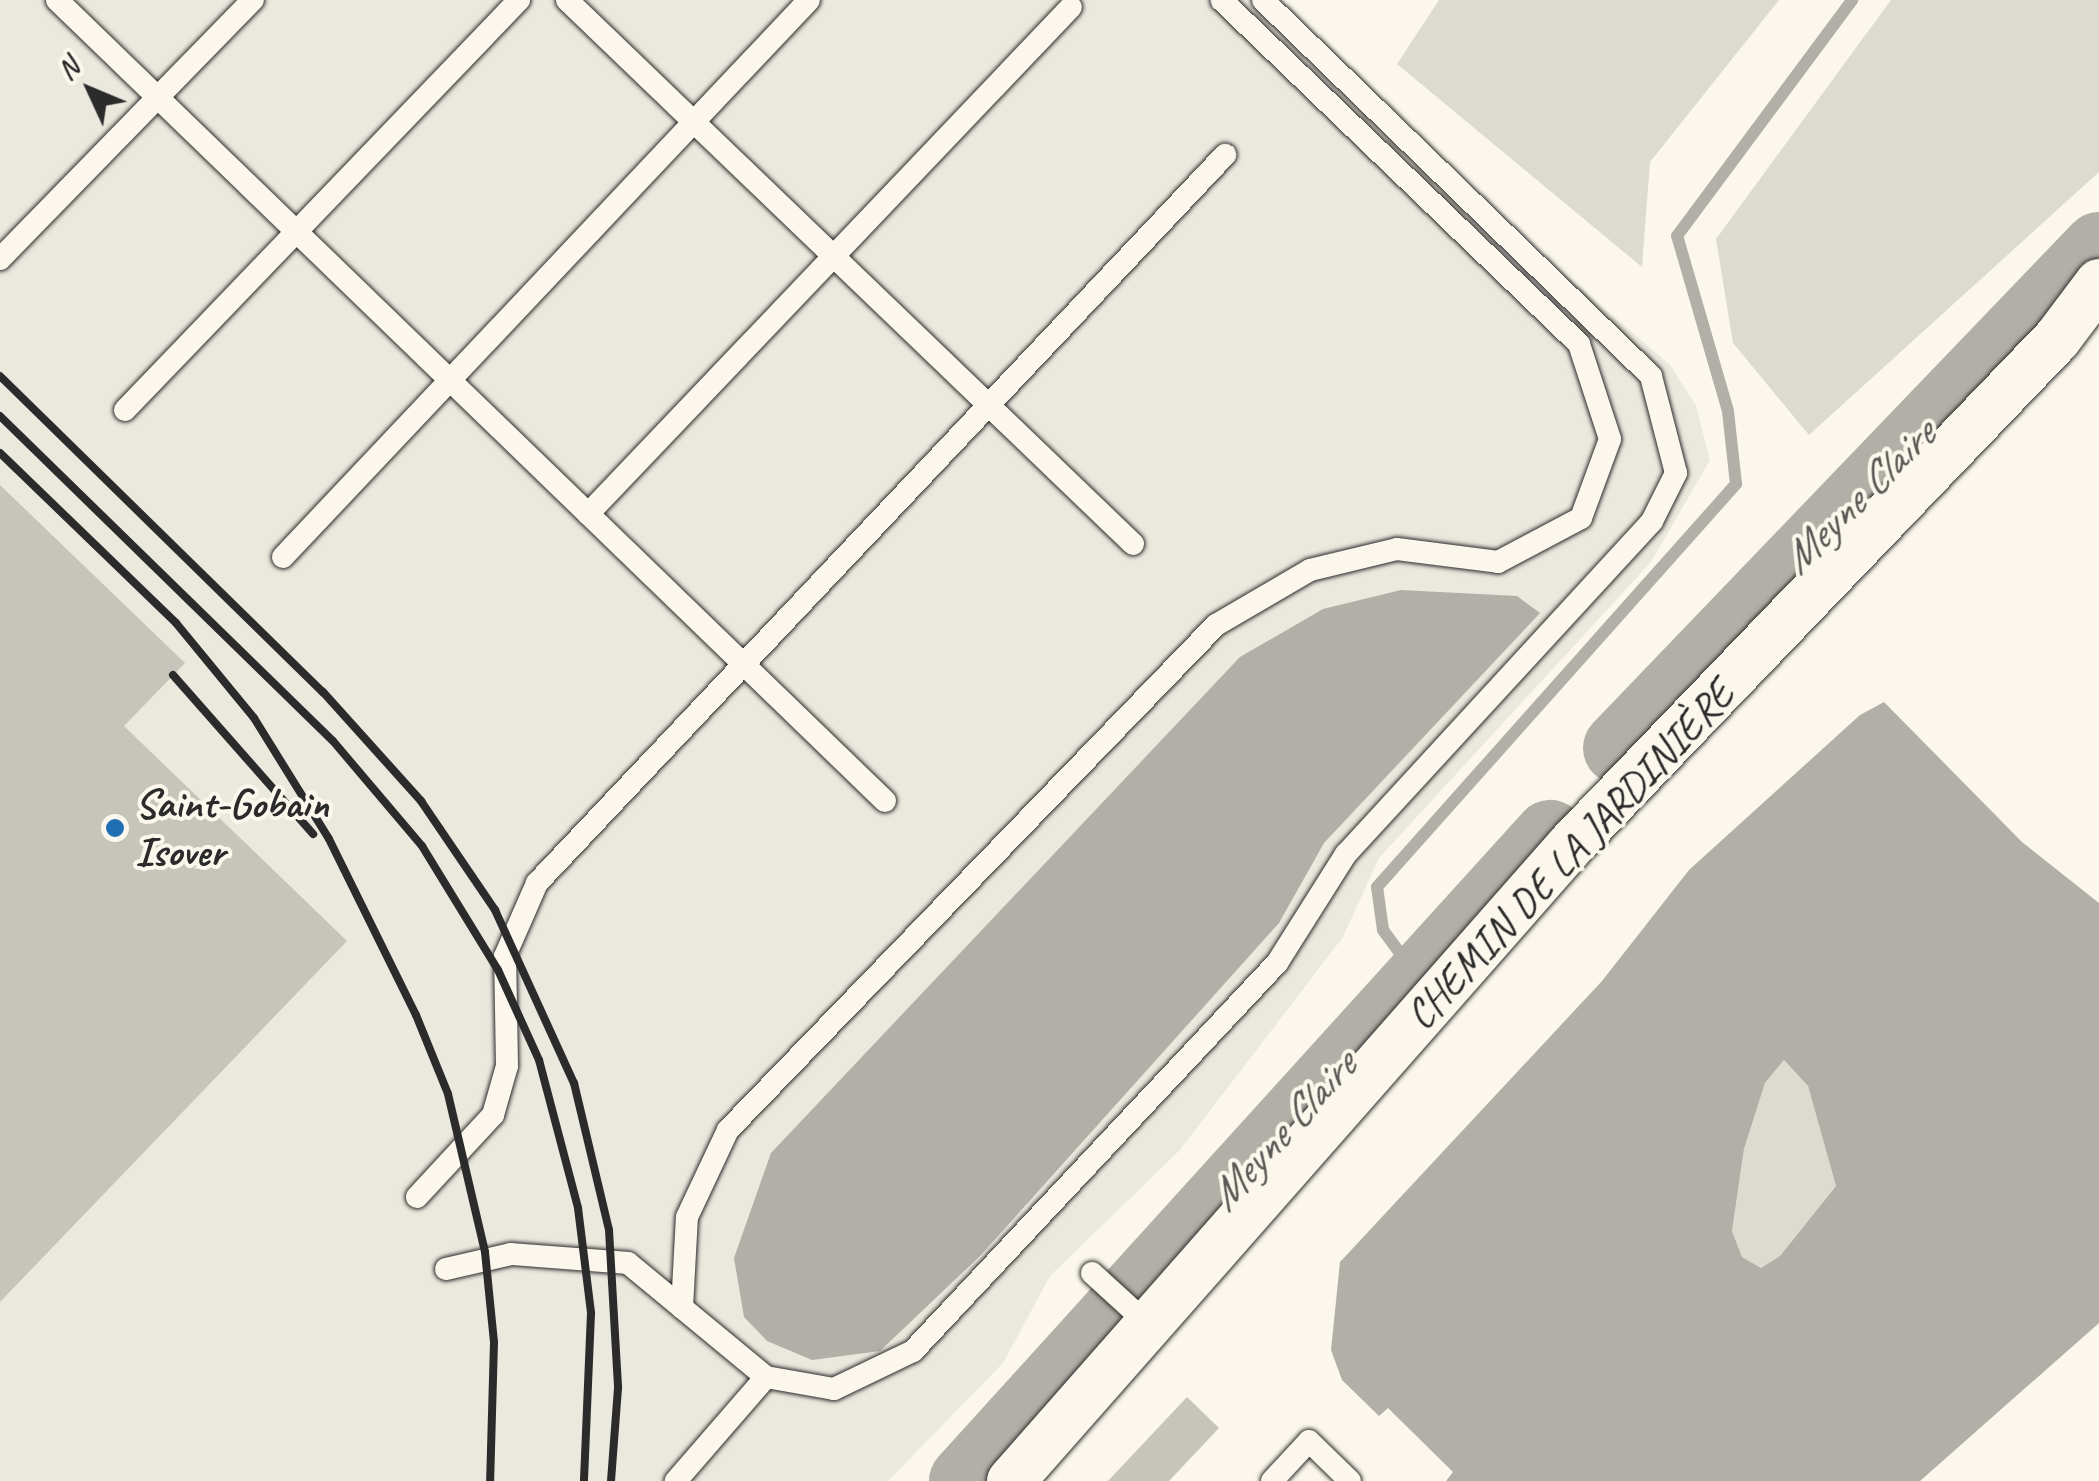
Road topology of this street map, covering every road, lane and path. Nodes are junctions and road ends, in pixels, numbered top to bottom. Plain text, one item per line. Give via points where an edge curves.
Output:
1 (57, 0) edge
2 (253, 0) edge
3 (519, 0) edge
4 (567, 0) edge
5 (809, 0) edge
6 (1221, 0) edge
7 (1263, 0) edge
8 (1071, 7) dead end
9 (158, 97) junction
10 (694, 122) junction
11 (1225, 154) dead end
12 (296, 232) junction
13 (832, 256) junction
14 (0, 259) edge
15 (2099, 284) edge
16 (448, 379) junction
17 (984, 403) junction
18 (125, 410) dead end
19 (588, 514) junction
20 (1133, 544) dead end
21 (283, 556) dead end
22 (746, 666) junction
23 (885, 801) dead end
24 (417, 1197) dead end
25 (446, 1269) dead end
26 (1092, 1272) dead end
27 (682, 1308) junction
28 (1149, 1325) junction
29 (766, 1377) junction
30 (676, 1481) edge
31 (1010, 1481) edge
32 (1272, 1481) edge
33 (1350, 1481) edge

1 - 9 lane
2 - 9 lane
3 - 12 lane
4 - 10 lane
5 - 10 lane
6 - 27 lane via 1580,344 1610,439 1581,518 1498,562 1398,549 1310,570 1216,626 728,1130 687,1218
7 - 29 lane via 1651,376 1676,474 1652,521 1346,854 1278,963 913,1351 834,1389
8 - 13 lane
9 - 12 lane
9 - 14 lane
10 - 13 lane
10 - 16 lane
11 - 17 lane
12 - 16 lane
12 - 18 lane
13 - 17 lane
13 - 19 lane
15 - 28 street, CHEMIN DE LA JARDINIÈRE via 2057,339 1571,845
16 - 19 lane
16 - 21 lane
17 - 20 lane
17 - 22 lane
19 - 22 lane
22 - 23 lane
22 - 24 lane via 537,884 505,956 507,1066 492,1115
25 - 27 lane via 510,1254 628,1263
26 - 28 lane
27 - 29 lane
28 - 31 street, CHEMIN DE LA JARDINIÈRE
29 - 30 lane
32 - 33 lane via 1309,1441

